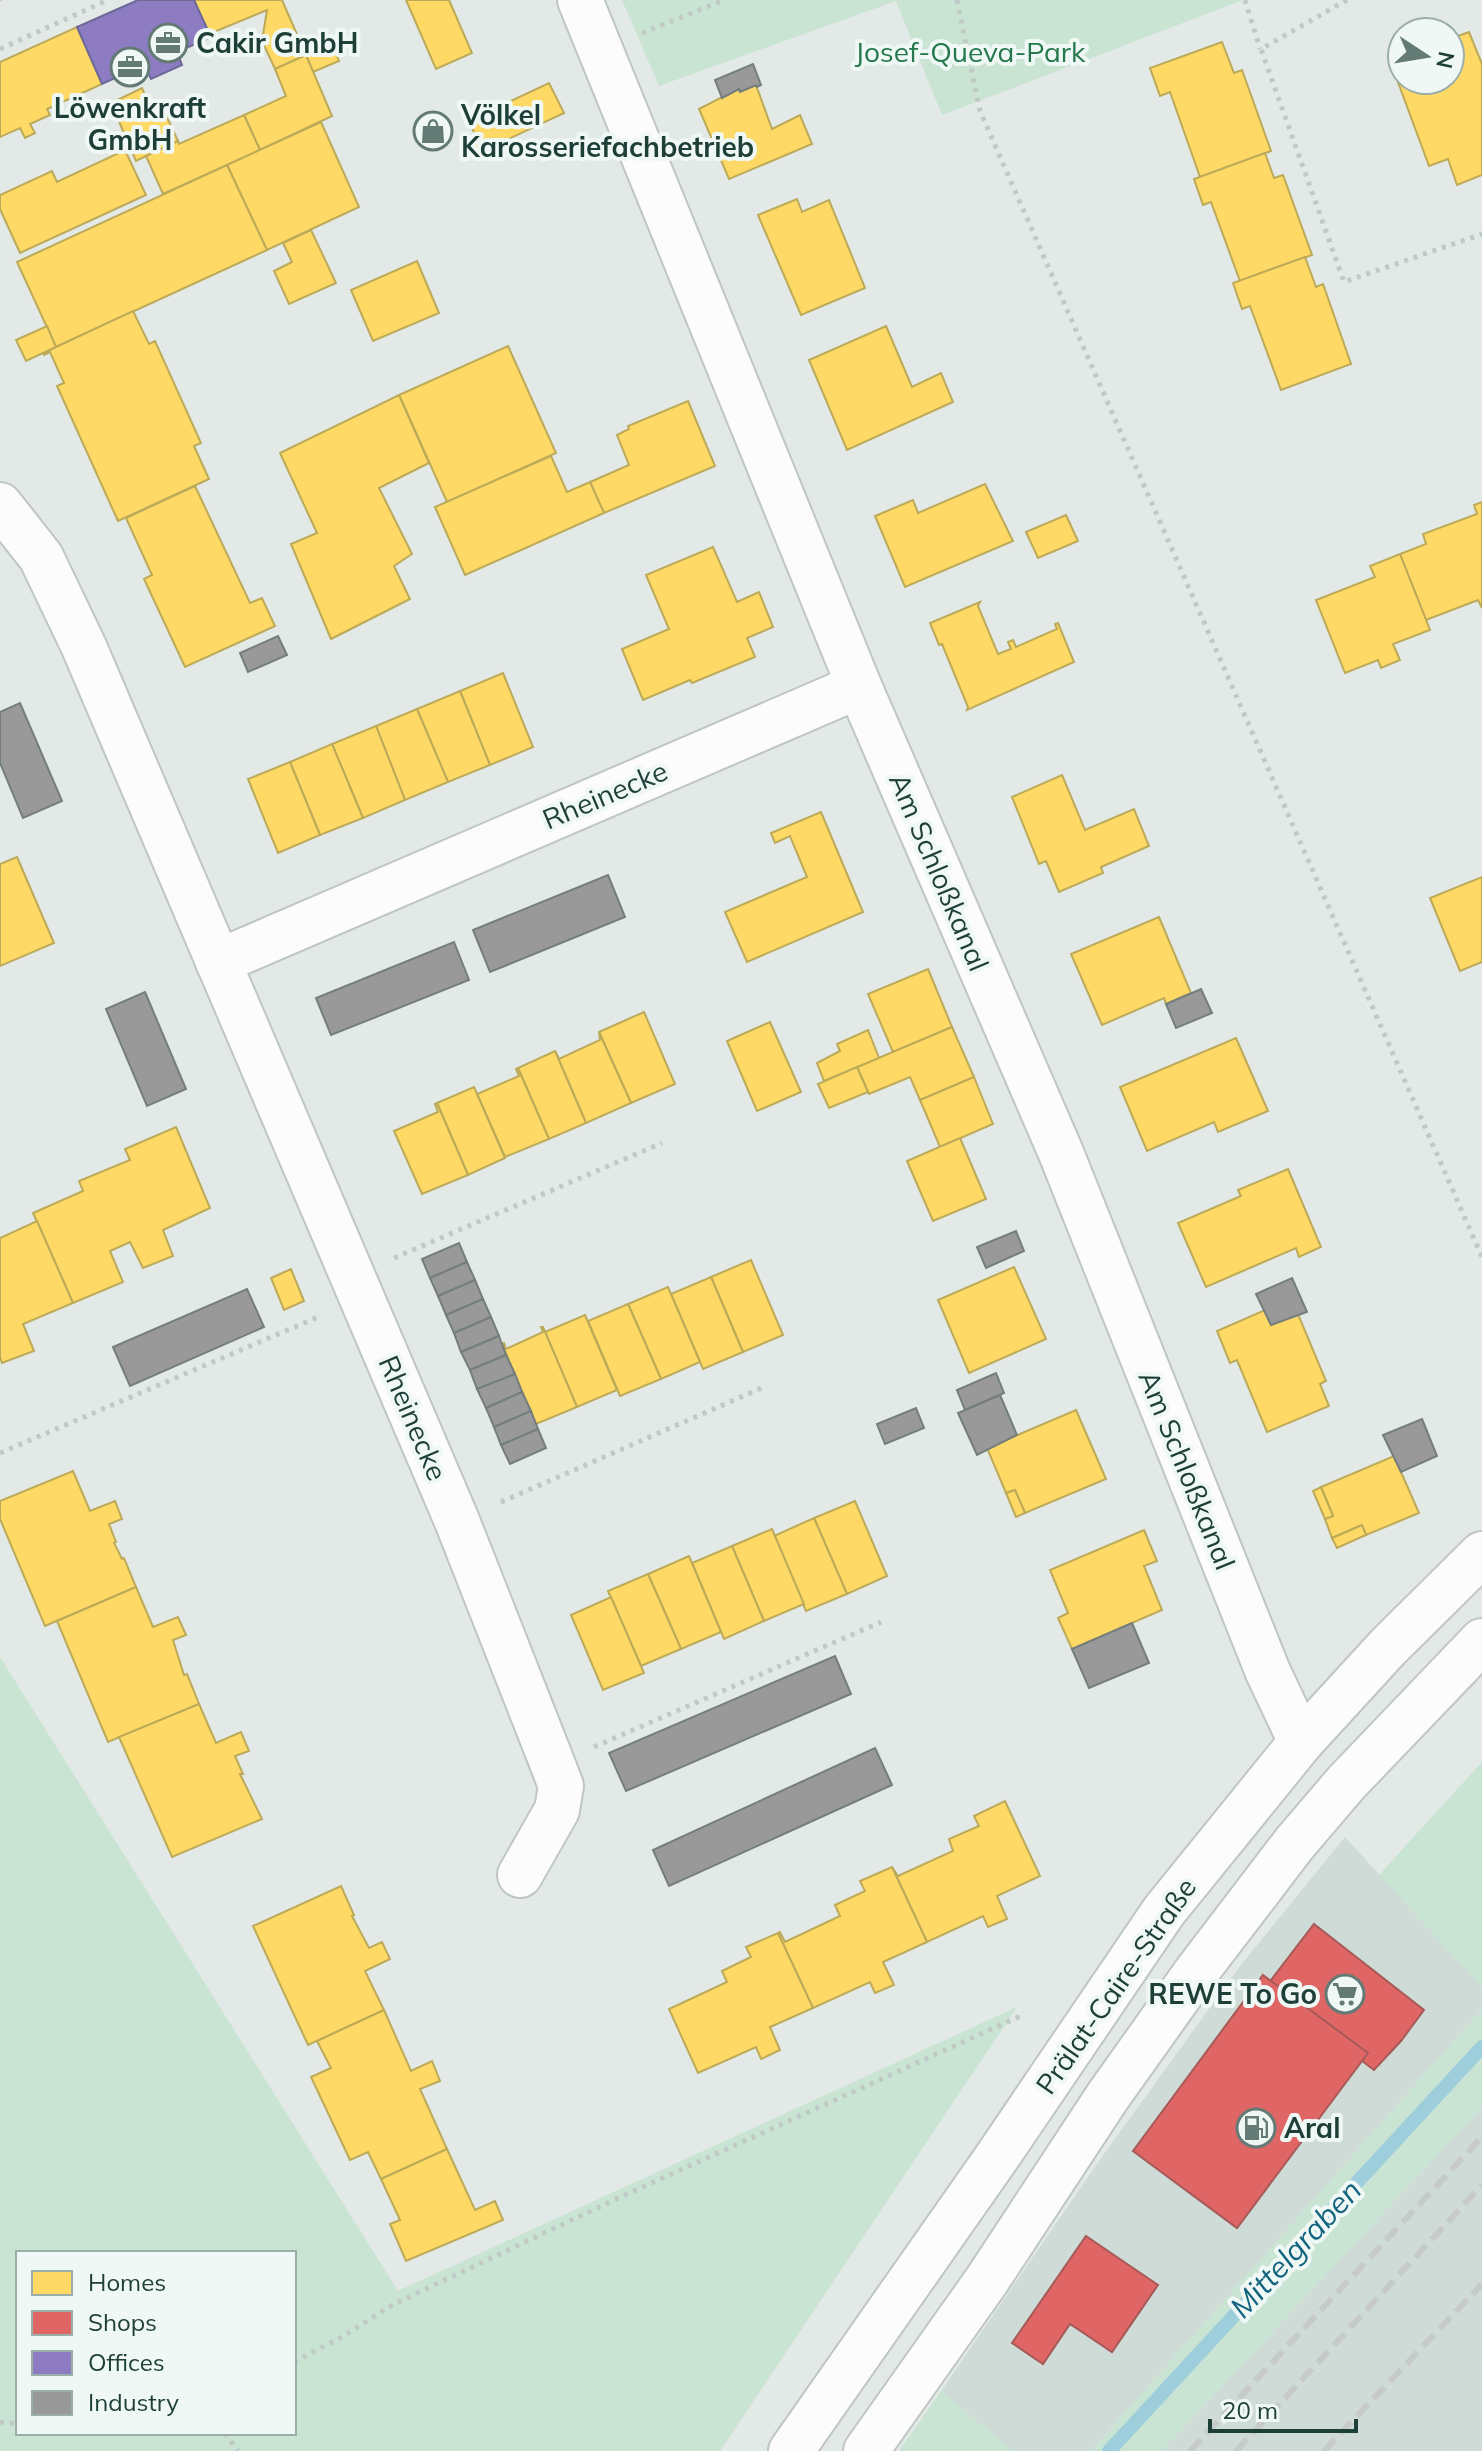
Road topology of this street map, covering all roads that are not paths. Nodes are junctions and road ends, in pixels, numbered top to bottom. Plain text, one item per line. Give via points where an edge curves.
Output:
1 (580, 0) edge
2 (0, 505) edge
3 (859, 686) junction
4 (218, 962) junction
5 (1482, 1554) edge
6 (1482, 1641) edge
7 (1301, 1742) junction
8 (1346, 1783) junction
9 (520, 1875) dead end
10 (997, 2157) junction
11 (1044, 2191) junction
12 (791, 2451) edge
13 (866, 2451) edge

1 - 3 street, Am Schloßkanal
2 - 4 street, Rheinecke via 41,557 60,596
3 - 4 street, Rheinecke
3 - 7 street, Am Schloßkanal via 1061,1153 1268,1672
4 - 9 street, Rheinecke via 457,1521 561,1786 557,1810
5 - 7 street, Prälat-Caire-Straße
6 - 8 street, Prälat-Caire-Straße
7 - 8 street
7 - 10 street, Prälat-Caire-Straße via 1164,1911
8 - 11 street, Prälat-Caire-Straße via 1197,1971
10 - 11 street
10 - 12 street, Prälat-Caire-Straße
11 - 13 street, Prälat-Caire-Straße

